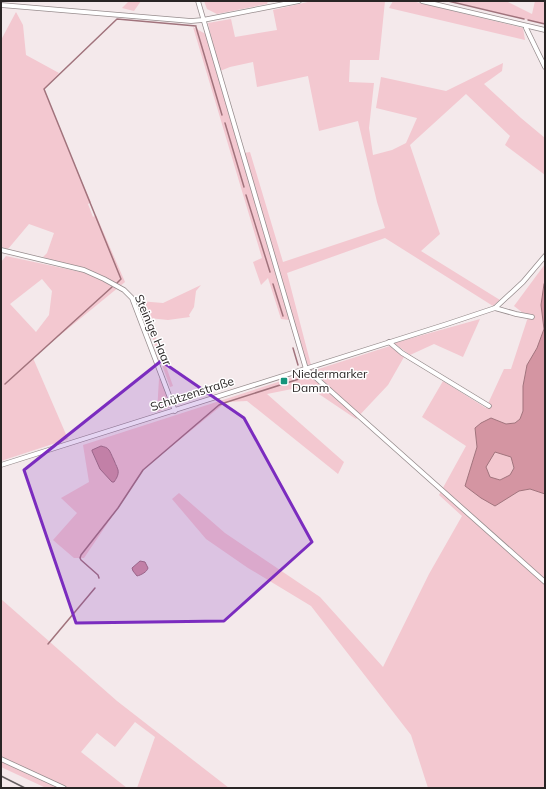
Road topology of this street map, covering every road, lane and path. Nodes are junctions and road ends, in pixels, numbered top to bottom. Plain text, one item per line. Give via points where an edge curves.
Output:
1 (198, 1) edge
2 (299, 1) edge
3 (422, 1) edge
4 (1, 5) edge
5 (204, 20) junction
6 (526, 26) junction
7 (545, 30) edge
8 (545, 67) edge
9 (1, 250) edge
10 (545, 256) edge
11 (495, 308) junction
12 (532, 317) dead end
13 (389, 342) junction
14 (306, 369) junction
15 (489, 406) dead end
16 (175, 411) junction
17 (1, 465) edge
18 (545, 582) edge
19 (1, 759) edge
20 (64, 788) edge

1 - 5 street
2 - 5 street
3 - 6 street
4 - 5 street
5 - 14 street
6 - 7 street
6 - 8 street
9 - 16 street, Steinige Haar via 84,270 124,290 132,298
10 - 11 street, Schützenstraße via 523,282
11 - 12 street
11 - 13 street, Schützenstraße
13 - 14 street, Schützenstraße
13 - 15 street via 402,353
14 - 16 street, Schützenstraße
14 - 18 street
16 - 17 street, Schützenstraße
19 - 20 street

